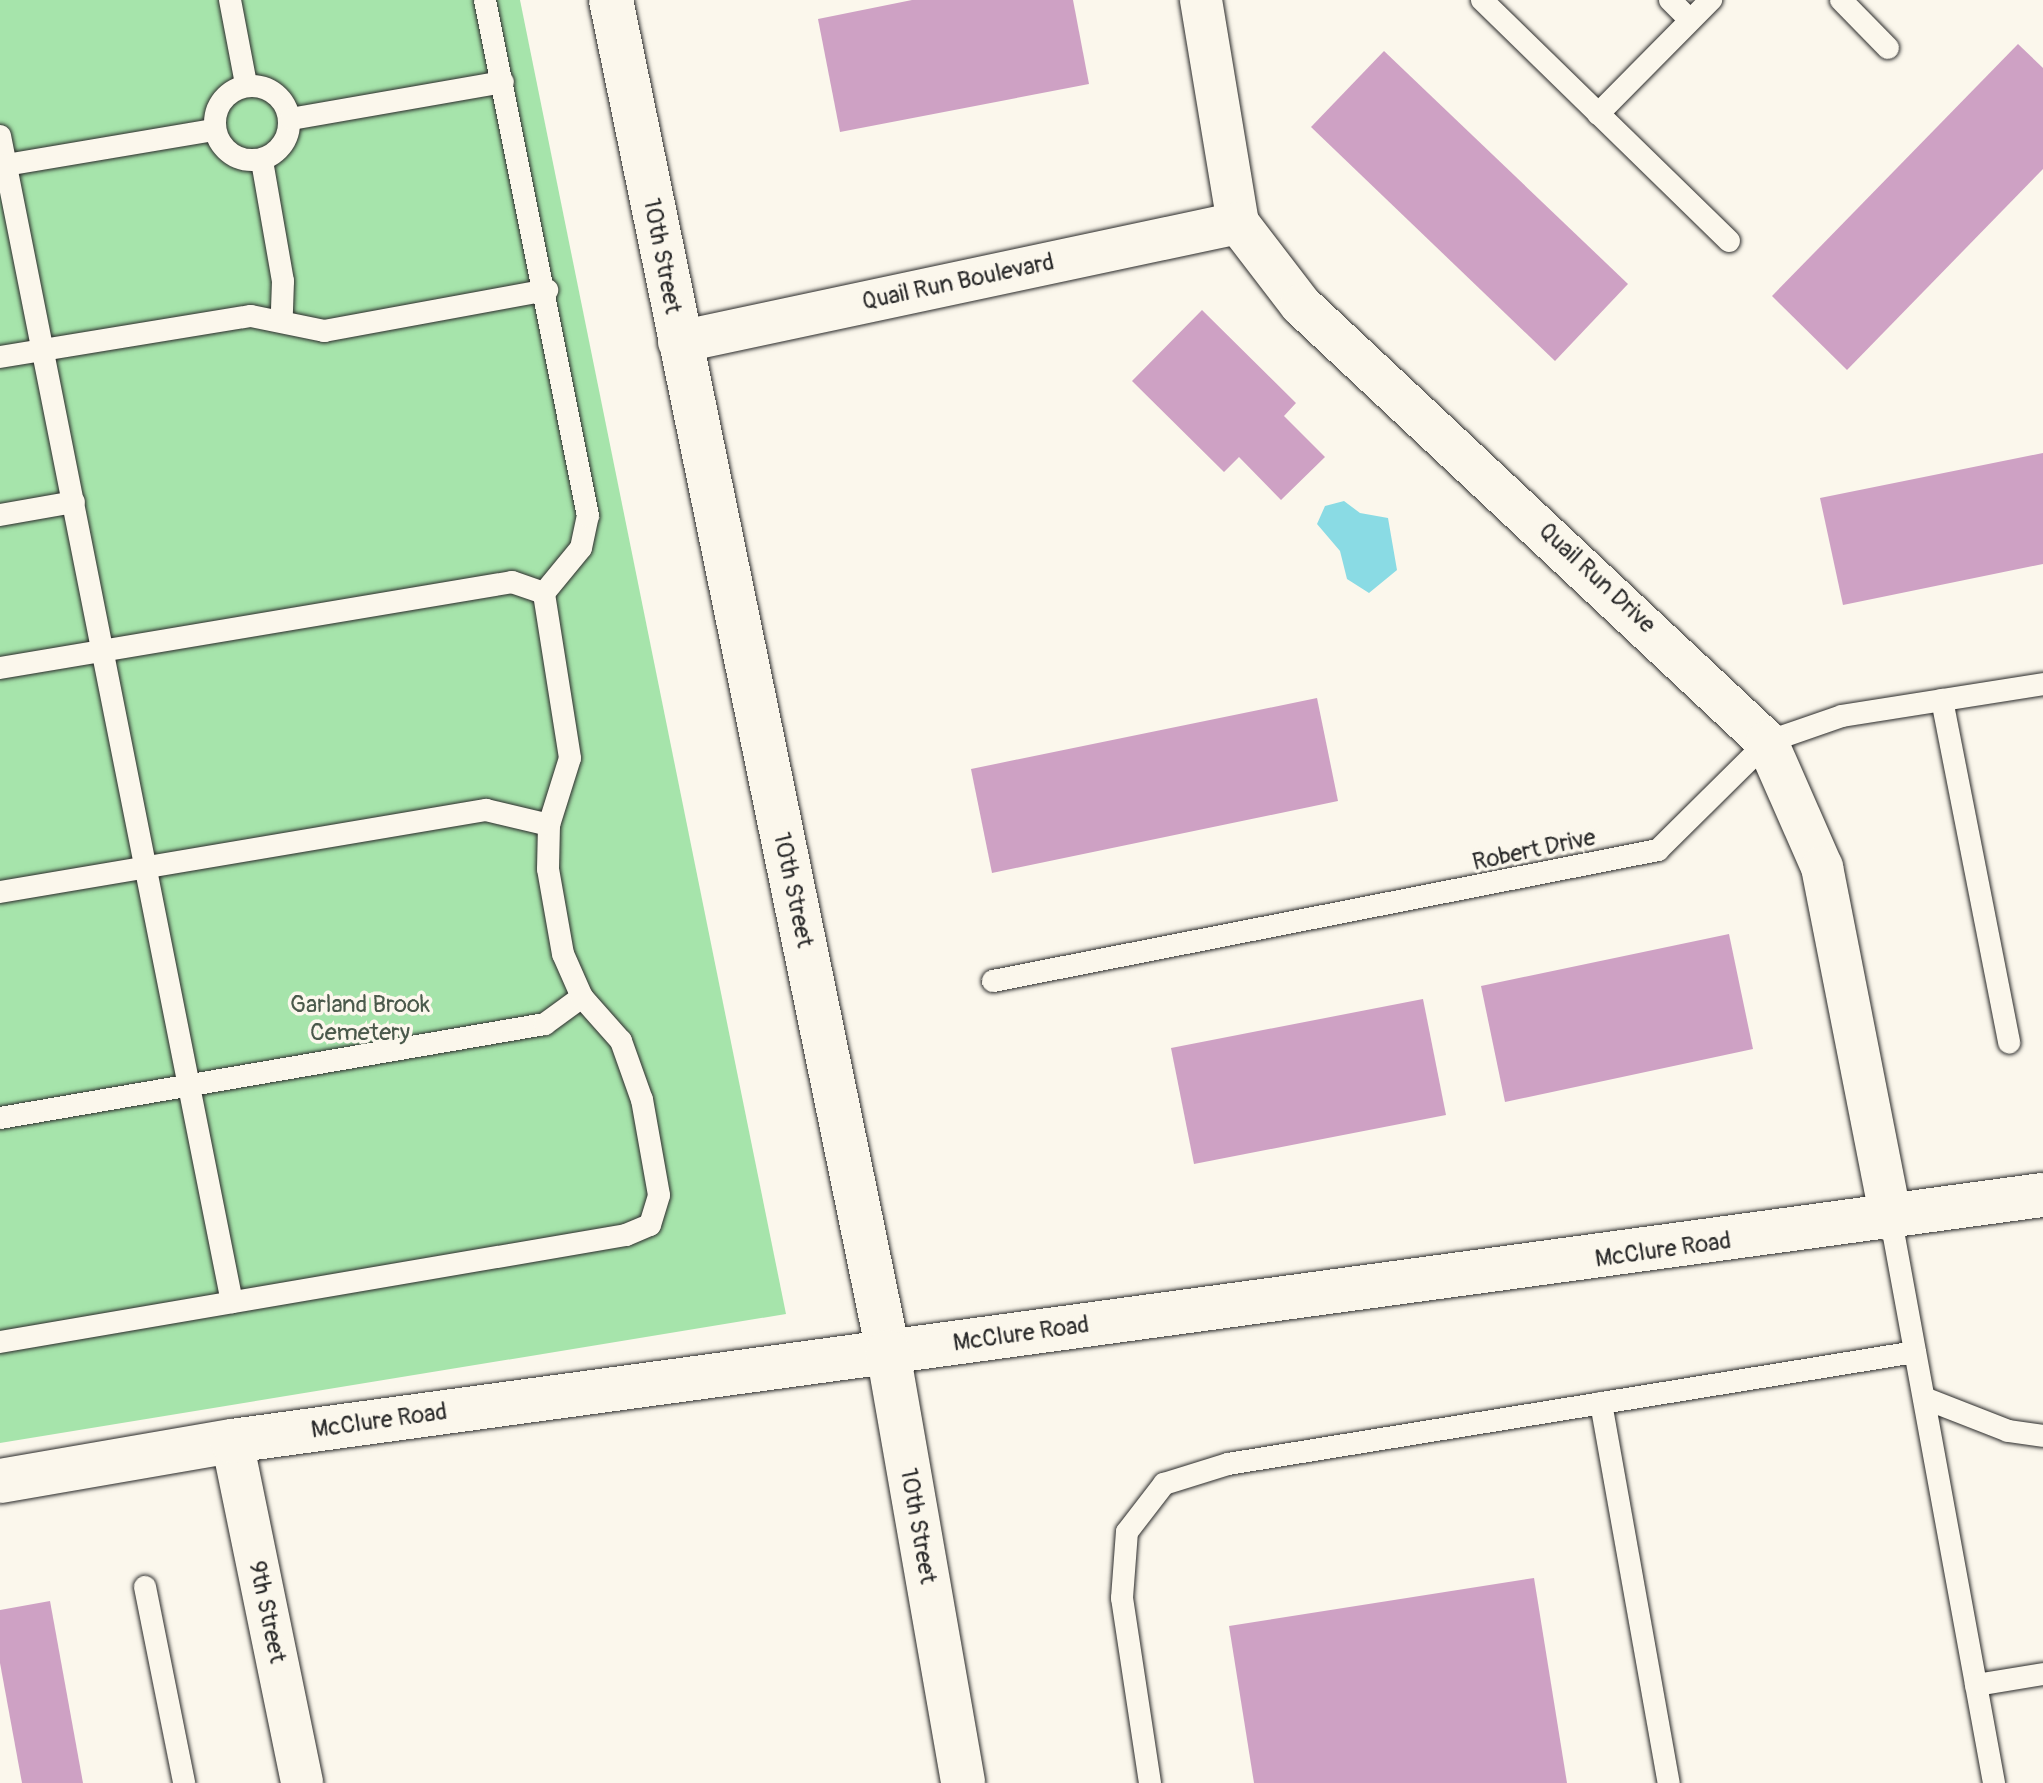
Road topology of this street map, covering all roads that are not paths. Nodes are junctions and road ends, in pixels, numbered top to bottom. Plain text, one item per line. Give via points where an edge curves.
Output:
1 (230, 0) edge
2 (485, 0) edge
3 (611, 0) edge
4 (1201, 0) edge
5 (1482, 0) edge
6 (1670, 0) edge
7 (1711, 0) edge
8 (1841, 0) edge
9 (1690, 20) junction
10 (1888, 48) dead end
11 (503, 82) junction
12 (246, 84) junction
13 (1598, 114) junction
14 (291, 119) junction
15 (214, 130) junction
16 (0, 136) edge
17 (262, 161) junction
18 (6, 165) junction
19 (1238, 223) junction
20 (0, 235) edge
21 (1729, 241) dead end
22 (22, 243) junction
23 (547, 290) junction
24 (282, 319) junction
25 (679, 342) junction
26 (43, 349) junction
27 (0, 357) edge
28 (74, 502) junction
29 (0, 515) edge
30 (544, 593) junction
31 (104, 650) junction
32 (0, 668) edge
33 (2043, 684) edge
34 (1942, 700) junction
35 (1767, 742) junction
36 (549, 825) junction
37 (147, 866) junction
38 (0, 892) edge
39 (993, 981) dead end
40 (582, 997) junction
41 (2009, 1043) dead end
42 (190, 1086) junction
43 (0, 1118) edge
44 (2043, 1195) edge
45 (1891, 1220) junction
46 (232, 1302) junction
47 (0, 1342) edge
48 (888, 1352) junction
49 (1915, 1352) junction
50 (1924, 1398) junction
51 (1601, 1403) junction
52 (2043, 1436) edge
53 (232, 1441) junction
54 (0, 1481) edge
55 (145, 1587) dead end
56 (2043, 1674) edge
57 (1976, 1685) junction
58 (184, 1783) edge
59 (302, 1783) edge
60 (963, 1783) edge
61 (1150, 1783) edge
62 (1669, 1783) edge
63 (1994, 1783) edge

1 - 12 lane
2 - 11 lane
3 - 25 street, 10th Street
4 - 19 street, Quail Run Drive
5 - 13 lane
6 - 9 lane
7 - 9 lane
8 - 10 lane
9 - 13 lane
11 - 14 lane
11 - 23 lane
12 - 14 lane via 276,92
12 - 15 lane via 220,100
13 - 21 lane
14 - 17 lane via 284,145
15 - 17 lane via 231,156
15 - 18 lane
16 - 18 lane
17 - 24 lane via 283,281
18 - 22 lane
19 - 25 street, Quail Run Boulevard
19 - 35 street, Quail Run Drive via 1301,305
20 - 22 lane
22 - 26 lane
23 - 24 lane via 324,331
23 - 30 lane via 588,516 581,548
24 - 26 lane via 251,316
25 - 48 street, 10th Street
26 - 27 lane
26 - 28 lane
28 - 29 lane
28 - 31 lane
30 - 31 lane via 512,582
30 - 36 lane via 570,758
31 - 32 lane
31 - 37 lane
33 - 34 lane, Robert Drive
34 - 35 lane, Robert Drive via 1842,716
34 - 41 lane
35 - 39 lane, Robert Drive via 1658,850
35 - 45 street, Quail Run Drive via 1822,867
36 - 37 lane via 486,810
36 - 40 lane via 548,869 563,954
37 - 38 lane
37 - 42 lane
40 - 42 lane via 545,1024
40 - 46 lane via 621,1041 642,1100 659,1195 650,1225 626,1235
42 - 43 lane
42 - 46 lane
44 - 45 street, McClure Road
45 - 48 street, McClure Road
45 - 49 lane
46 - 47 lane
48 - 53 street, McClure Road
48 - 60 street, 10th Street
49 - 50 lane
49 - 51 lane
50 - 52 lane via 2008,1431
50 - 57 lane
51 - 61 lane via 1228,1464 1164,1484 1127,1532 1122,1598
51 - 62 lane
53 - 54 street, McClure Road
53 - 59 street, 9th Street
55 - 58 lane
56 - 57 lane
57 - 63 lane

